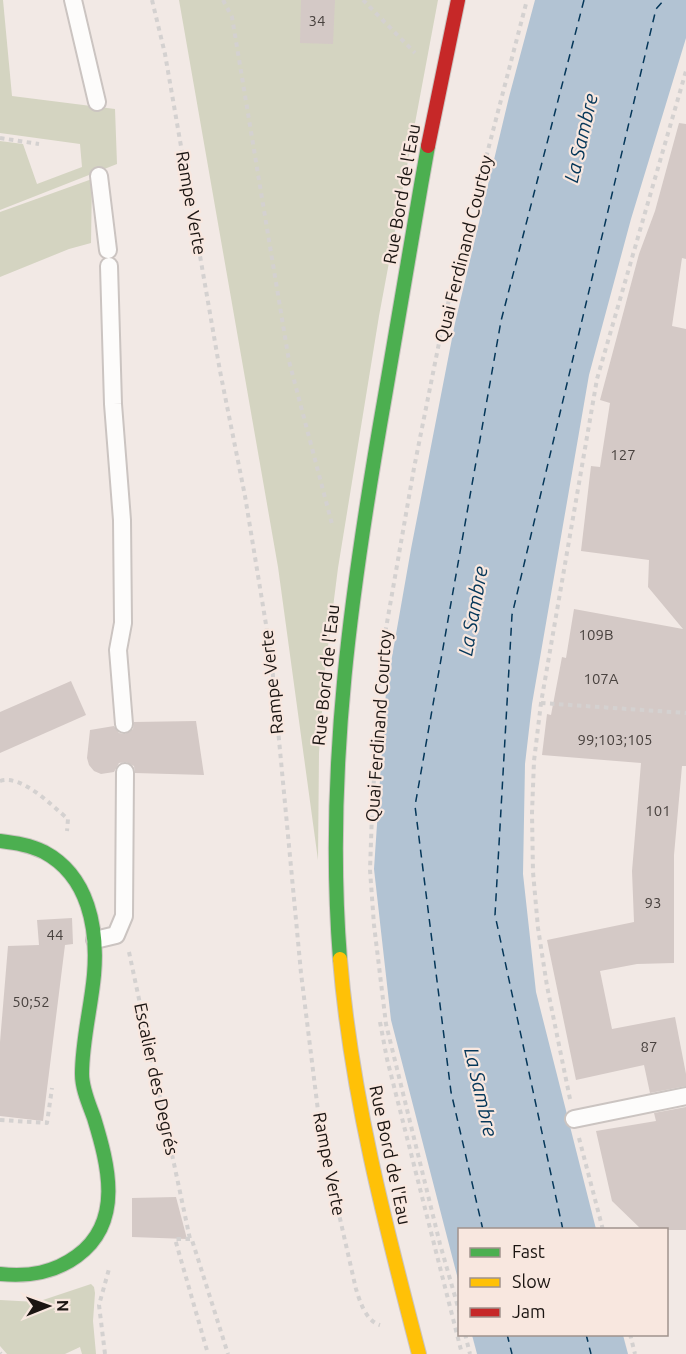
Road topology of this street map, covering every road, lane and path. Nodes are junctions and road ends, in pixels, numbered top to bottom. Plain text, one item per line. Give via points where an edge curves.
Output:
1 (73, 0) edge
2 (152, 0) edge
3 (223, 0) edge
4 (363, 0) edge
5 (458, 0) edge
6 (527, 0) edge
7 (686, 71) edge
8 (443, 74) junction
9 (97, 102) dead end
10 (0, 138) edge
11 (39, 144) dead end
12 (99, 176) dead end
13 (334, 532) dead end
14 (541, 703) junction
15 (686, 713) edge
16 (124, 724) dead end
17 (126, 772) dead end
18 (0, 781) edge
19 (0, 841) edge
20 (67, 868) junction
21 (95, 940) junction
22 (379, 1015) dead end
23 (686, 1096) edge
24 (574, 1119) junction
25 (602, 1228) edge
26 (191, 1240) junction
27 (112, 1261) dead end
28 (0, 1274) edge
29 (458, 1310) edge
30 (413, 1332) junction
31 (465, 1336) edge
32 (630, 1336) edge
33 (105, 1354) edge
34 (208, 1354) edge
35 (228, 1354) edge
36 (419, 1354) edge
37 (462, 1354) edge
38 (470, 1354) edge
39 (635, 1354) edge

1 - 9 lane
2 - 30 path, Rampe Verte via 165,54 271,655 301,973 321,1135 363,1308 376,1324
3 - 13 path via 232,17 289,361
4 - 8 path via 431,68
5 - 8 main road, Rue Bord de l'Eau
6 - 29 path, Quai Ferdinand Courtoy via 444,323 414,468 381,657 372,813 370,870 386,1024
7 - 14 path via 597,379
8 - 30 main road, Rue Bord de l'Eau via 355,571 336,754 336,887 341,973 354,1072 374,1174
10 - 11 path
12 - 16 lane via 108,258 122,520 123,623 118,650
14 - 15 path
14 - 24 path via 534,761 533,872 547,986
17 - 21 lane via 124,915 116,935
18 - 20 path via 6,779 35,790 68,819
19 - 20 main road via 38,848
20 - 21 main road via 84,895
21 - 26 path, Escalier des Degrés via 129,951
21 - 28 main road via 82,1074 109,1170 108,1207 92,1243 67,1264 37,1275
22 - 37 path
23 - 24 lane
24 - 25 path
26 - 34 path via 175,1239
26 - 35 path
27 - 33 path via 99,1305
30 - 36 main road, Rue Bord de l'Eau
31 - 38 path
32 - 39 path

